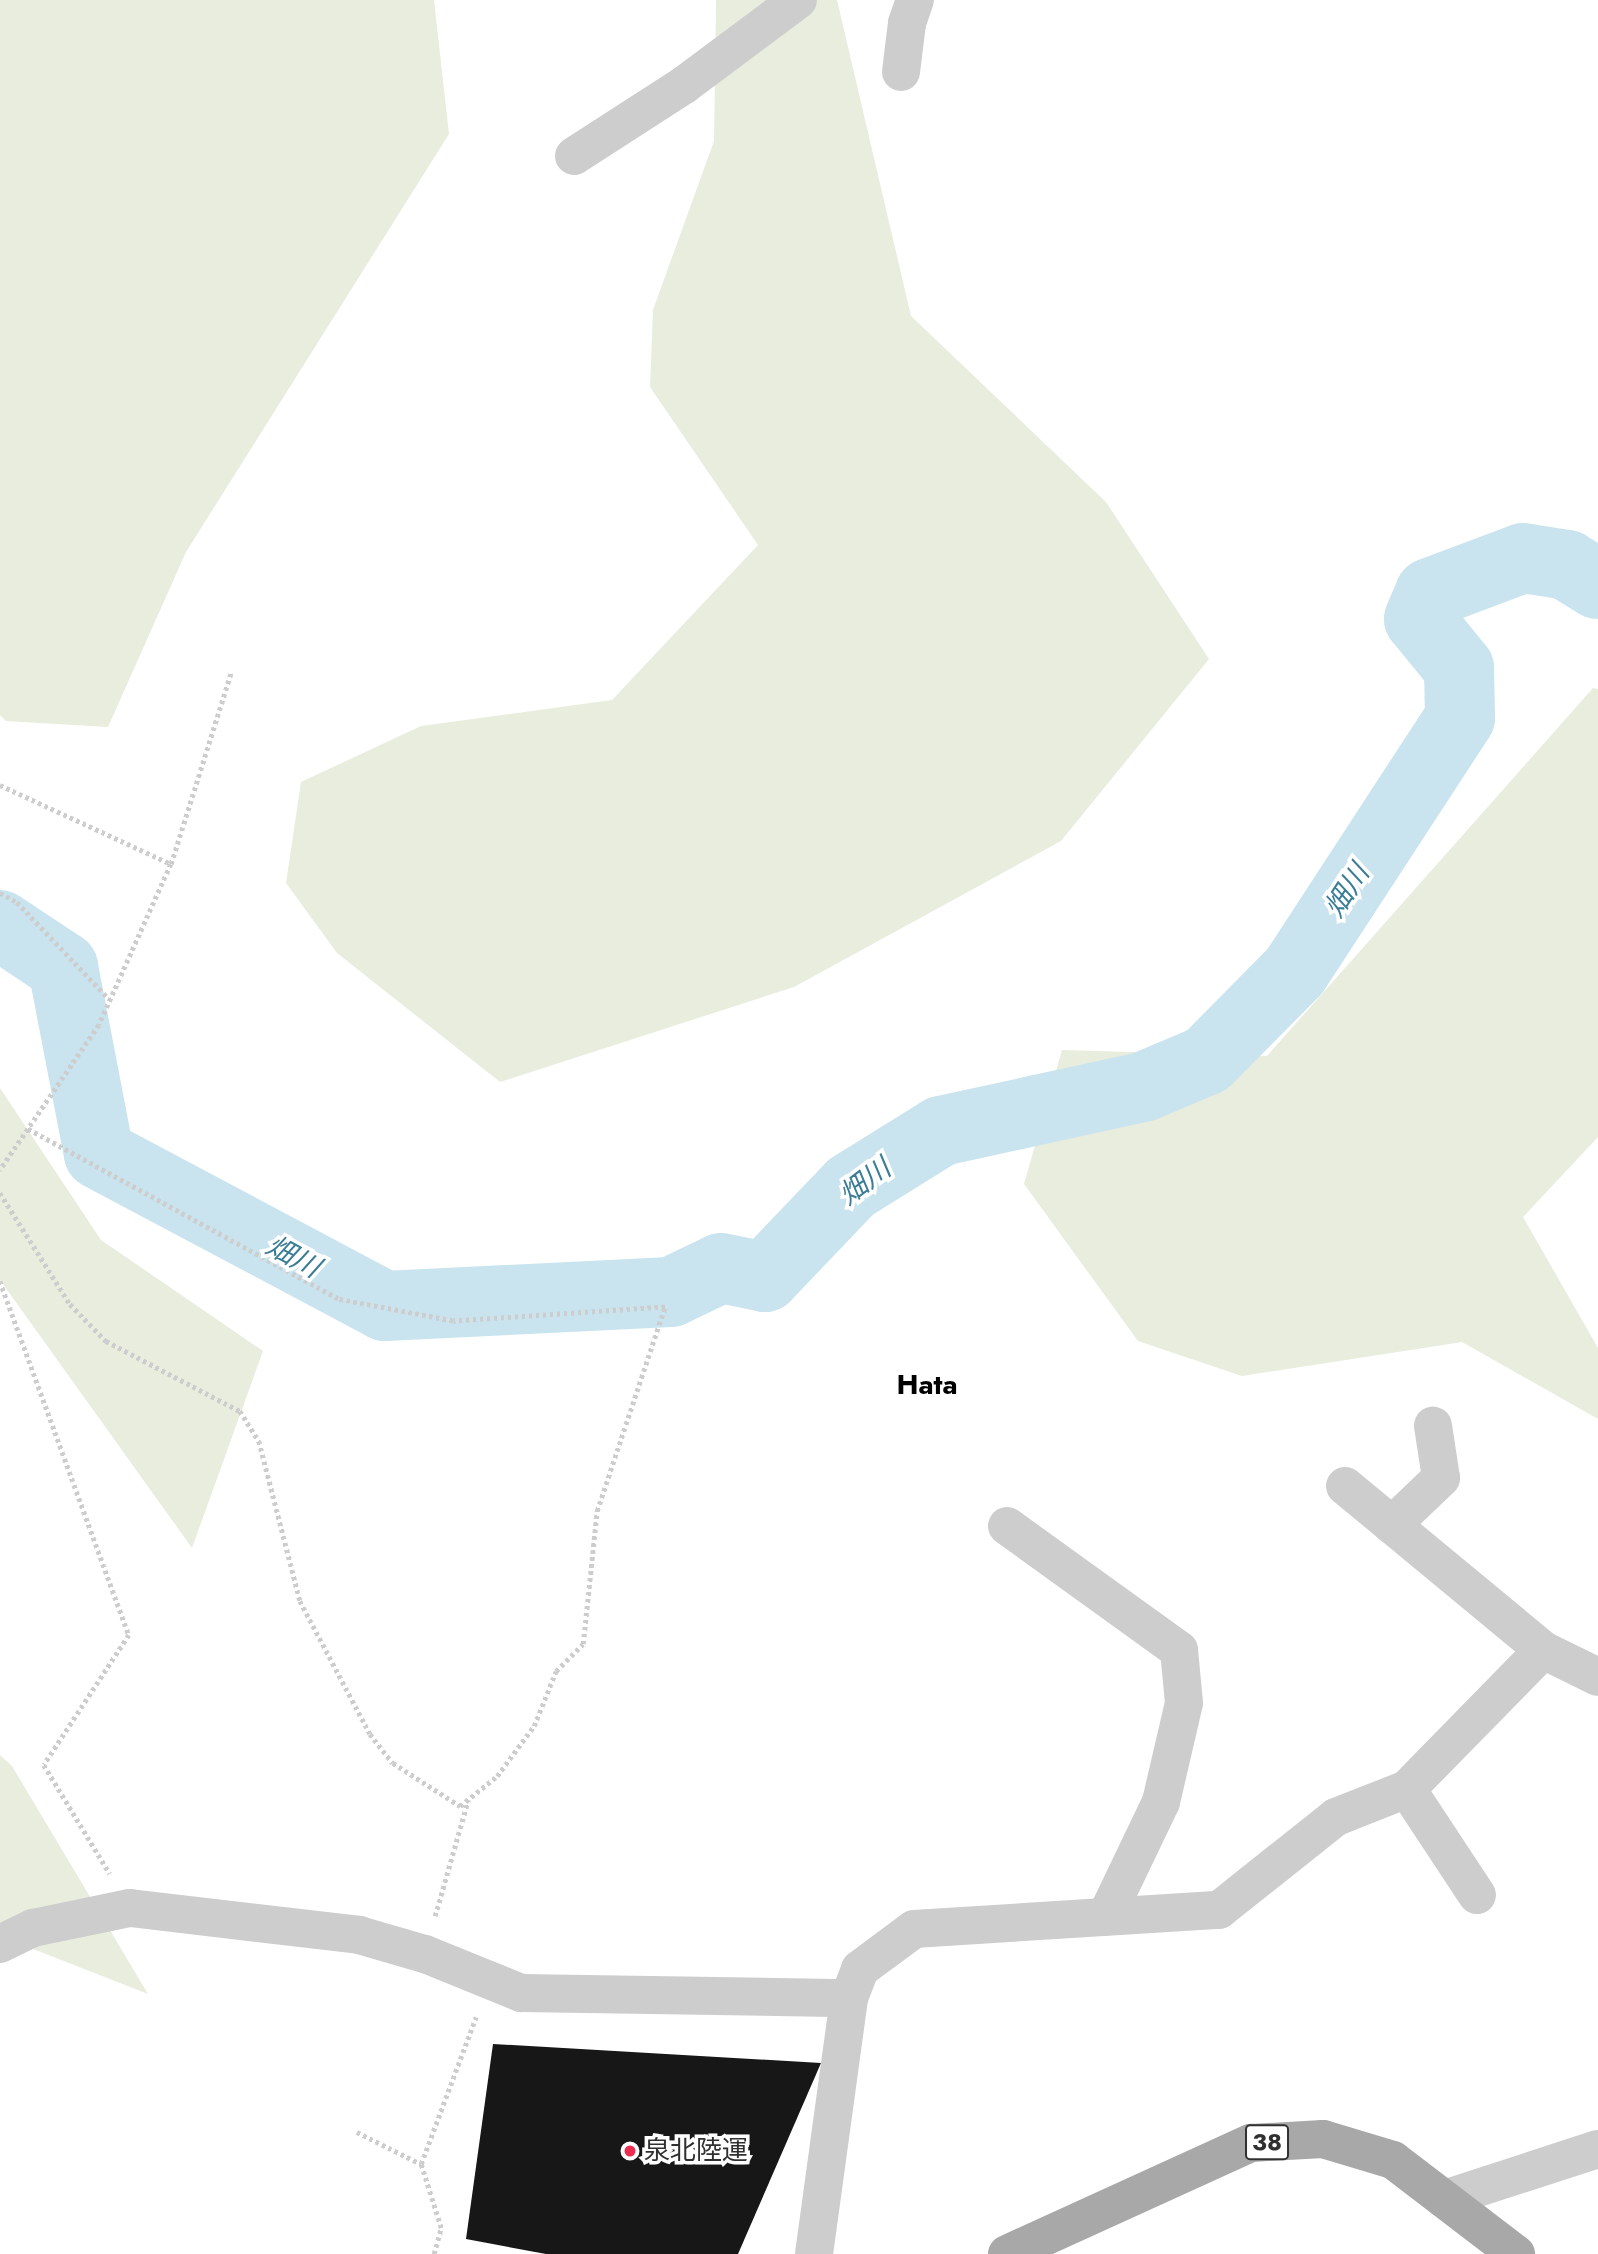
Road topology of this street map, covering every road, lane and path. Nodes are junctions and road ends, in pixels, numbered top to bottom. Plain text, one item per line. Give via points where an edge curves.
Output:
1 (798, 0) edge
2 (915, 0) edge
3 (901, 72) dead end
4 (574, 156) dead end
5 (231, 673) dead end
6 (0, 785) edge
7 (171, 864) junction
8 (0, 893) edge
9 (110, 999) junction
10 (27, 1129) dead end
11 (0, 1170) edge
12 (0, 1193) edge
13 (0, 1281) edge
14 (1433, 1426) dead end
15 (1345, 1486) dead end
16 (1392, 1525) junction
17 (1007, 1526) dead end
18 (1543, 1650) junction
19 (1598, 1676) edge
20 (1407, 1789) junction
21 (468, 1800) junction
22 (1477, 1895) dead end
23 (130, 1908) junction
24 (1106, 1917) junction
25 (0, 1944) edge
26 (425, 1954) junction
27 (489, 1980) junction
28 (849, 1998) junction
29 (358, 2132) dead end
30 (1598, 2149) edge
31 (421, 2164) junction
32 (1444, 2199) junction
33 (1483, 2242) edge
34 (1044, 2246) edge
35 (434, 2254) edge
36 (814, 2254) edge
37 (1007, 2254) edge
38 (1516, 2254) edge

1 - 4 street via 684,85
2 - 3 street
5 - 7 path
6 - 7 path
7 - 9 path
8 - 9 path via 17,902
9 - 11 path via 99,1025
10 - 21 path via 338,1298 453,1321 665,1307 597,1511 583,1644 556,1671 534,1726 498,1776
12 - 21 path via 70,1304 106,1341 240,1411 259,1441 300,1601 370,1734 393,1763 460,1806
13 - 23 path via 129,1635 44,1765
14 - 16 street via 1441,1478
15 - 16 street
16 - 18 street
17 - 24 street via 1179,1650 1184,1703 1161,1802
18 - 19 street
18 - 20 street
20 - 22 street
20 - 24 street via 1336,1817 1219,1910
21 - 26 path
23 - 25 street via 33,1928
23 - 26 street via 297,1924
24 - 28 street via 914,1929 860,1969
26 - 27 street
27 - 28 street via 521,1993
27 - 31 path
28 - 36 street
29 - 31 path
30 - 32 street
31 - 35 path via 441,2228
32 - 33 main road, 38
32 - 34 main road, 38 via 1393,2160 1323,2139 1251,2143
33 - 38 main road, 38
34 - 37 main road, 38

